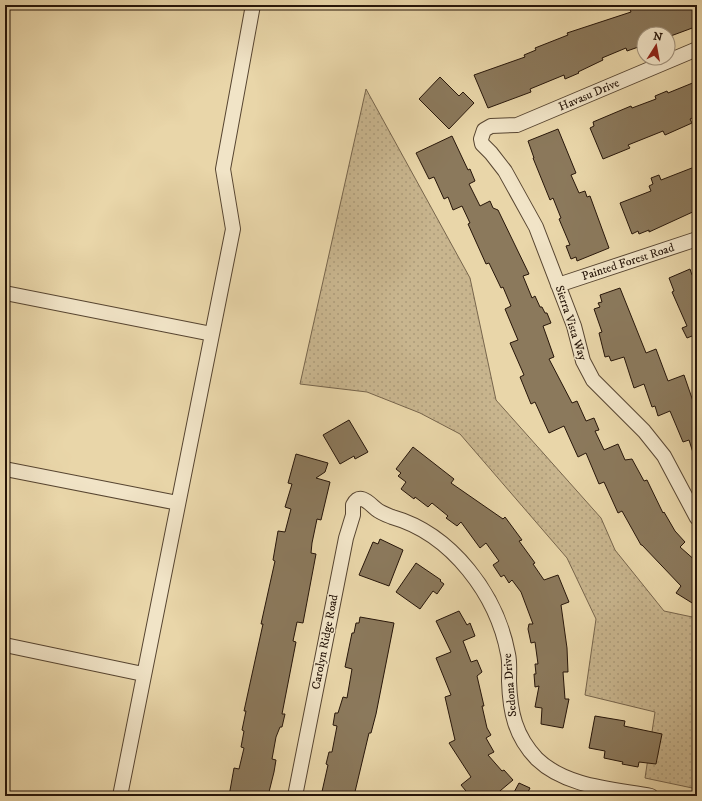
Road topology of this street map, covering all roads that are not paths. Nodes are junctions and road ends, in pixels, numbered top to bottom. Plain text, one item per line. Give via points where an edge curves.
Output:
1 (253, 5) edge
2 (697, 49) edge
3 (482, 134) joint
4 (697, 239) edge
5 (558, 285) junction
6 (5, 292) edge
7 (212, 334) junction
8 (5, 469) edge
9 (367, 500) joint
10 (178, 503) junction
11 (697, 518) edge
12 (5, 645) edge
13 (143, 674) junction
14 (120, 796) edge
15 (295, 796) edge
16 (651, 796) edge

1 - 7 street via 223,169 233,229
2 - 3 street, Havasu Drive via 517,125 491,126
3 - 5 street, Sierra Vista Way via 482,144 505,172 527,209
4 - 5 street, Painted Forest Road
5 - 11 street, Sierra Vista Way via 574,326 583,362 593,380 644,431 664,456
6 - 7 street
7 - 10 street
8 - 10 street
9 - 15 street, Carolyn Ridge Road via 358,500 353,505
9 - 16 street, Sedona Drive via 382,512 423,531 446,546 486,593 500,622 509,655 513,721 522,740 537,758 556,773 576,781
10 - 13 street
12 - 13 street
13 - 14 street

